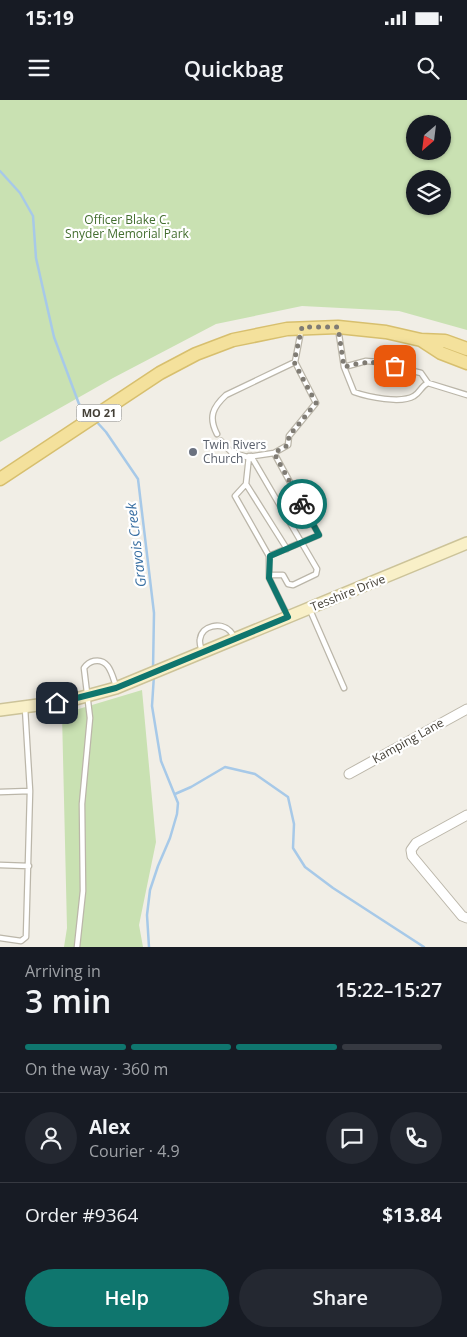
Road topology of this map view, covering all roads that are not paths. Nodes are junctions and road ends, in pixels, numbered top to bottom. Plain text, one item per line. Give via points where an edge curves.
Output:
1 (302, 327) junction
2 (338, 327) junction
3 (421, 340) junction
4 (467, 348) edge
5 (294, 362) junction
6 (467, 363) edge
7 (344, 367) junction
8 (428, 383) junction
9 (467, 395) edge
10 (217, 434) dead end
11 (221, 441) dead end
12 (274, 453) junction
13 (249, 456) junction
14 (5, 476) edge
15 (246, 484) junction
16 (302, 542) junction
17 (467, 544) edge
18 (286, 549) junction
19 (270, 556) junction
20 (269, 575) junction
21 (309, 609) junction
22 (288, 617) junction
23 (236, 639) junction
24 (202, 653) junction
25 (116, 688) junction
26 (344, 688) dead end
27 (88, 696) junction
28 (25, 708) junction
29 (467, 708) edge
30 (0, 710) edge
31 (349, 774) dead end
32 (30, 791) junction
33 (0, 792) edge
34 (467, 815) edge
35 (0, 865) edge
36 (29, 866) junction
37 (467, 918) edge
38 (0, 938) edge
39 (76, 947) edge

1 - 2 main road, MO 21
1 - 5 lane
1 - 14 main road, MO 21 via 261,333 218,345 179,362
2 - 3 main road, MO 21
2 - 7 lane
3 - 4 main road, MO 21 via 445,341
3 - 6 main road, MO 21 via 441,353
5 - 10 lane via 226,395 216,404 212,415
5 - 12 lane via 316,403 289,436 288,445
7 - 8 lane via 378,362 422,373
7 - 8 lane via 354,392 361,394 404,400 412,398
8 - 9 lane
11 - 13 lane via 231,452
12 - 13 lane
12 - 16 lane via 319,535
13 - 15 lane
13 - 16 lane
15 - 18 lane
15 - 19 lane via 235,496
16 - 18 lane
16 - 20 lane via 317,568 316,574 293,585 288,584 283,575
17 - 21 street, Tesshire Drive
18 - 19 lane
19 - 20 lane
20 - 22 lane
21 - 22 street, Tesshire Drive
21 - 26 lane
22 - 23 street, Tesshire Drive
23 - 24 street, Tesshire Drive
23 - 24 lane via 229,630 220,626 209,627 200,639
24 - 25 street, Tesshire Drive
25 - 27 street, Tesshire Drive
25 - 27 lane via 108,666 95,661 84,668
27 - 28 street, Tesshire Drive
27 - 39 lane via 90,718 82,804 83,891
28 - 30 street, Tesshire Drive
28 - 32 lane
29 - 31 street, Kamping Lane
32 - 33 lane
32 - 36 lane
34 - 37 street via 416,843 411,850 412,856
35 - 36 lane
36 - 38 lane via 26,937 21,940

